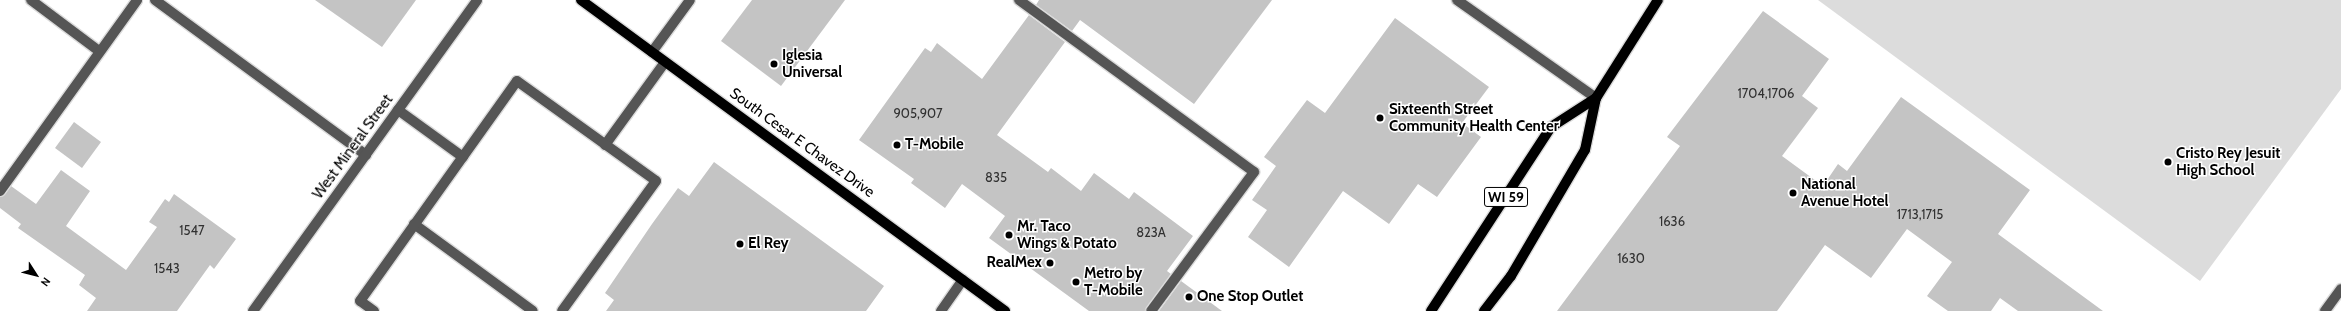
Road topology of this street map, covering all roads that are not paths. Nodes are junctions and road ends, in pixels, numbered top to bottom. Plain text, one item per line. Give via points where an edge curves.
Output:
1 (30, 0) edge
2 (137, 0) edge
3 (155, 0) edge
4 (477, 0) edge
5 (581, 0) edge
6 (690, 0) edge
7 (1019, 0) edge
8 (1457, 0) edge
9 (1658, 0) edge
10 (99, 51) junction
11 (652, 52) junction
12 (665, 62) junction
13 (1596, 98) junction
14 (398, 110) junction
15 (605, 145) junction
16 (366, 154) junction
17 (463, 157) junction
18 (0, 191) edge
19 (414, 224) junction
20 (963, 280) junction
21 (2341, 289) edge
22 (253, 311) edge
23 (374, 311) edge
24 (533, 311) edge
25 (562, 311) edge
26 (941, 311) edge
27 (1005, 311) edge
28 (1151, 311) edge
29 (1431, 311) edge
30 (1484, 311) edge
31 (2325, 311) edge

1 - 10 street
2 - 10 street
3 - 16 street
4 - 14 street, West Mineral Street
5 - 11 main road, South Cesar E Chavez Drive
6 - 11 street
7 - 28 street via 1254,172
8 - 13 street
9 - 13 main road, WI 59
10 - 18 street
11 - 12 main road, South Cesar E Chavez Drive
12 - 15 street
12 - 20 main road, South Cesar E Chavez Drive
13 - 29 main road, WI 59 via 1551,127
13 - 30 main road, WI 59 via 1585,150 1511,276
14 - 16 street, West Mineral Street
14 - 17 street
15 - 17 street via 518,81
15 - 25 street via 656,181
16 - 22 street, West Mineral Street
17 - 19 street
19 - 23 street via 360,301
19 - 24 street
20 - 26 street
20 - 27 main road, South Cesar E Chavez Drive
21 - 31 street

